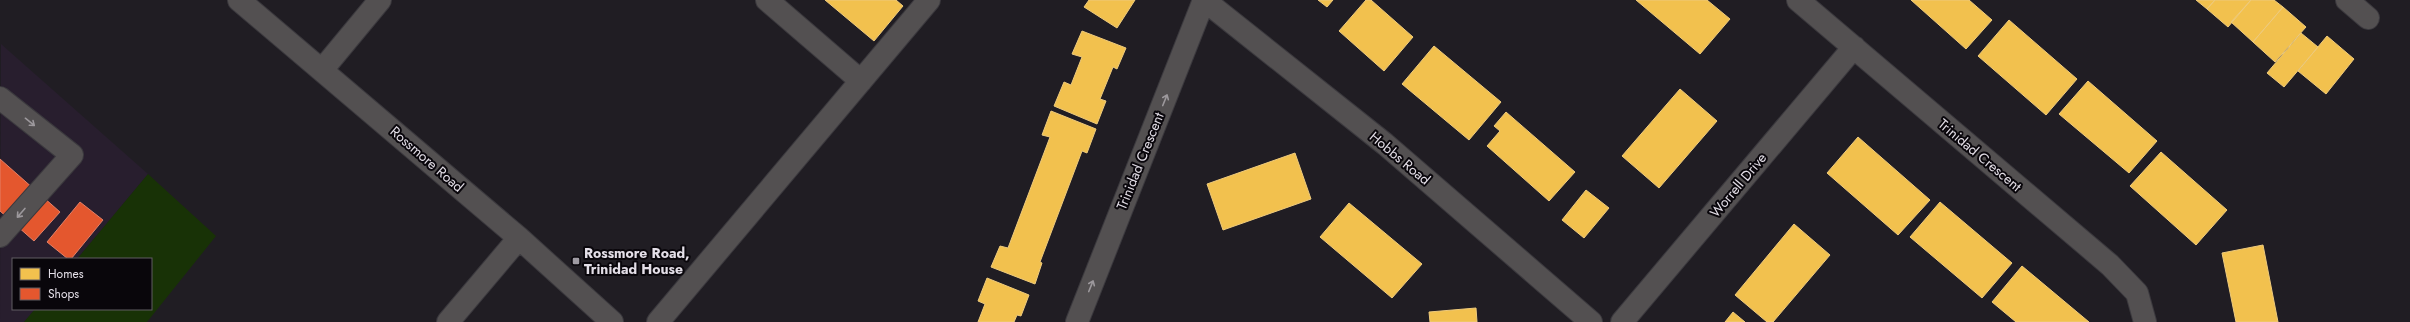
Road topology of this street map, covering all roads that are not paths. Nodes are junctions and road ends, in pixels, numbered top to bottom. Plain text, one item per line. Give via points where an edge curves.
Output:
1 (380, 0) edge
2 (767, 0) edge
3 (930, 0) edge
4 (1204, 0) edge
5 (1798, 0) edge
6 (2347, 0) edge
7 (242, 1) edge
8 (2368, 18) dead end
9 (1854, 47) junction
10 (322, 70) junction
11 (861, 81) junction
12 (0, 98) edge
13 (0, 236) edge
14 (519, 238) junction
15 (448, 322) edge
16 (612, 322) edge
17 (658, 322) edge
18 (1077, 322) edge
19 (1591, 322) edge
20 (1622, 322) edge
21 (2145, 322) edge

1 - 10 street
2 - 11 street
3 - 11 street
18 -> 4 street, Trinidad Crescent
4 - 19 street, Hobbs Road via 1385,144
5 - 9 street, Trinidad Crescent
6 - 8 street
7 - 10 street, Rossmore Road
9 - 20 street, Worrell Drive
9 - 21 street, Trinidad Crescent via 2110,265 2137,294
10 - 14 street, Rossmore Road
11 - 17 street
12 -> 13 street via 72,155
14 - 15 street
14 - 16 street, Rossmore Road

